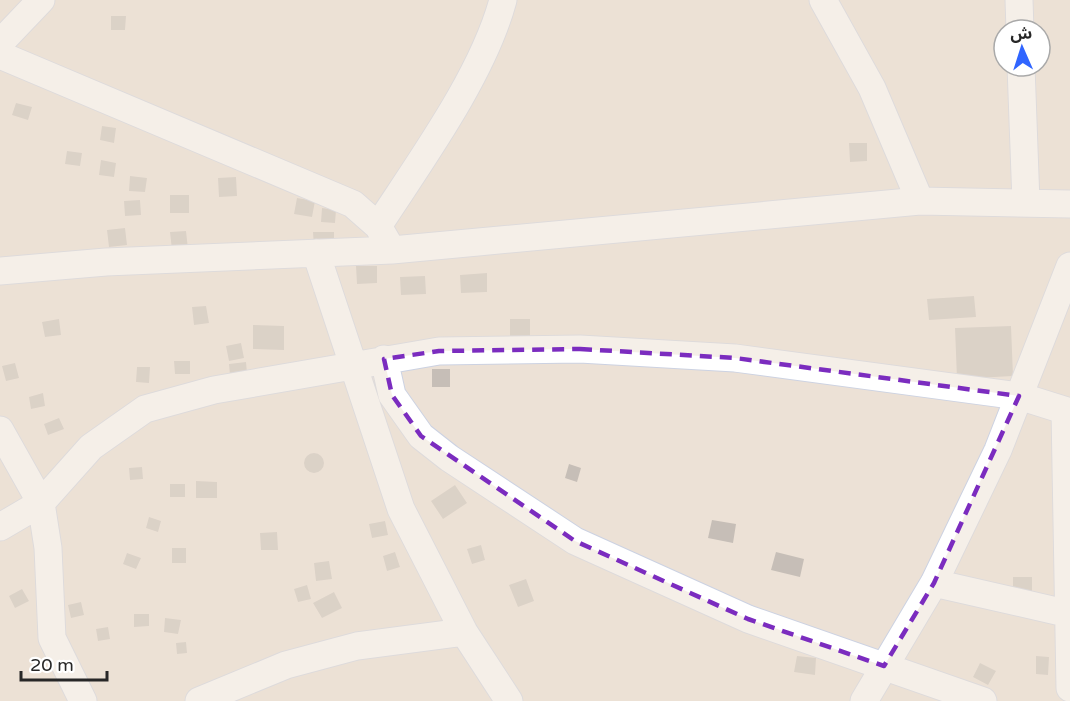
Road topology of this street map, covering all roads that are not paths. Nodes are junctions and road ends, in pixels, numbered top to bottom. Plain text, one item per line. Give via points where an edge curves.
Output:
1 (41, 0) edge
2 (503, 0) edge
3 (823, 0) edge
4 (1019, 0) edge
5 (1020, 18) edge
6 (0, 43) edge
7 (0, 55) edge
8 (1021, 78) edge
9 (920, 201) junction
10 (1026, 203) junction
11 (1070, 204) edge
12 (378, 226) junction
13 (392, 250) junction
14 (316, 253) junction
15 (1070, 266) edge
16 (0, 271) edge
17 (384, 359) junction
18 (353, 365) junction
19 (1019, 396) junction
20 (1068, 411) edge
21 (0, 430) edge
22 (41, 503) junction
23 (0, 527) edge
24 (934, 583) junction
25 (1069, 614) edge
26 (464, 632) junction
27 (884, 666) junction
28 (1070, 688) edge
29 (78, 700) edge
30 (199, 701) edge
31 (509, 701) edge
32 (864, 701) edge
33 (983, 701) edge

1 - 6 street
2 - 12 street via 496,28 444,124
3 - 9 street via 872,88
4 - 5 street
7 - 12 street via 353,204
8 - 10 street
9 - 10 street
9 - 13 street
10 - 11 street
12 - 13 street
13 - 14 street
14 - 16 street
14 - 18 street
15 - 19 street
17 - 18 street
17 - 19 street via 440,351 580,349 735,358
17 - 27 street via 392,395 421,436 449,459 575,541 748,619
18 - 22 street via 214,390 145,409 91,447
18 - 26 street via 401,509
19 - 20 street
19 - 24 street via 998,450
20 - 25 street
21 - 22 street
22 - 23 street
22 - 29 street via 48,548 52,638
24 - 25 street
24 - 27 street
25 - 28 street
26 - 30 street via 357,646 286,665
26 - 31 street
27 - 32 street
27 - 33 street

